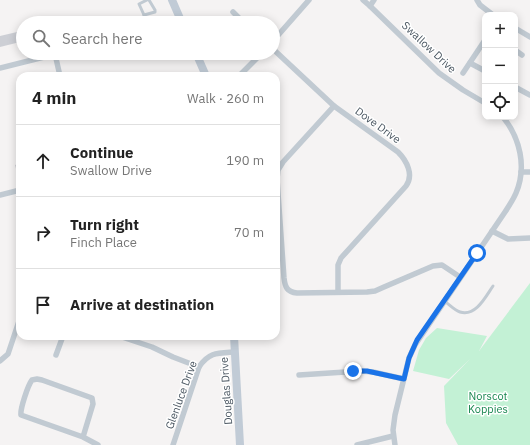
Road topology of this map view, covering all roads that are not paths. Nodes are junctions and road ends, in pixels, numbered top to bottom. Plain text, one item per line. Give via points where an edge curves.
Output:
1 (148, 0) edge
2 (172, 0) edge
3 (309, 0) edge
4 (363, 0) edge
5 (374, 0) edge
6 (477, 0) edge
7 (370, 6) junction
8 (233, 12) dead end
9 (489, 12) edge
10 (144, 15) joint
11 (177, 16) edge
12 (237, 16) edge
13 (518, 30) edge
14 (280, 33) edge
15 (530, 37) edge
16 (482, 45) edge
17 (518, 52) edge
18 (522, 54) dead end
19 (280, 56) edge
20 (33, 60) edge
21 (58, 60) edge
22 (199, 60) edge
23 (255, 60) edge
24 (470, 63) junction
25 (0, 68) edge
26 (482, 69) edge
27 (59, 72) edge
28 (204, 72) edge
29 (243, 72) edge
30 (463, 73) dead end
31 (518, 89) edge
32 (530, 95) edge
33 (482, 101) edge
34 (334, 106) junction
35 (505, 120) edge
36 (280, 166) edge
37 (521, 172) junction
38 (530, 172) edge
39 (16, 191) edge
40 (0, 195) edge
41 (280, 221) edge
42 (492, 231) junction
43 (530, 238) edge
44 (460, 277) junction
45 (493, 286) dead end
46 (338, 292) junction
47 (444, 301) junction
48 (16, 330) edge
49 (62, 340) edge
50 (131, 340) edge
51 (234, 340) edge
52 (234, 352) junction
53 (56, 355) dead end
54 (0, 361) edge
55 (199, 367) junction
56 (299, 375) dead end
57 (404, 379) junction
58 (393, 436) junction
59 (83, 438) junction
60 (98, 445) edge
61 (173, 445) edge
62 (240, 445) edge
63 (357, 445) edge
64 (395, 445) edge

1 - 10 lane via 139,4
1 - 10 lane via 155,11
2 - 11 street
3 - 14 street
4 - 7 street, Swallow Drive
5 - 7 street
6 - 9 street
7 - 33 street, Swallow Drive via 439,73
8 - 12 street
13 - 15 street
16 - 24 street
17 - 18 street
19 - 34 street, Dove Drive
20 - 25 street
21 - 27 street
22 - 28 street
23 - 29 street
24 - 26 street
24 - 30 street
31 - 32 street
34 - 36 street
34 - 46 street, Dove Drive via 398,152 405,160 410,175 406,186 340,258
35 - 37 street via 517,142
37 - 38 street
37 - 42 street via 515,195
39 - 40 street
41 - 46 street via 286,288 297,293
42 - 43 street via 508,239
42 - 44 street
44 - 46 street via 438,265 375,291
44 - 47 street
45 - 47 lane via 479,305 468,312 462,312
47 - 57 street via 415,345
48 - 54 street via 8,354
49 - 53 street
50 - 55 street
51 - 52 street, Douglas Drive
52 - 55 street, Glenluce Drive via 213,354
52 - 62 street, Douglas Drive
55 - 61 street, Glenluce Drive
56 - 57 street via 360,371
57 - 58 street via 395,415
58 - 63 street
58 - 64 street
59 - 59 street via 93,404 92,398 42,380 32,380 20,410 21,415
59 - 60 street

